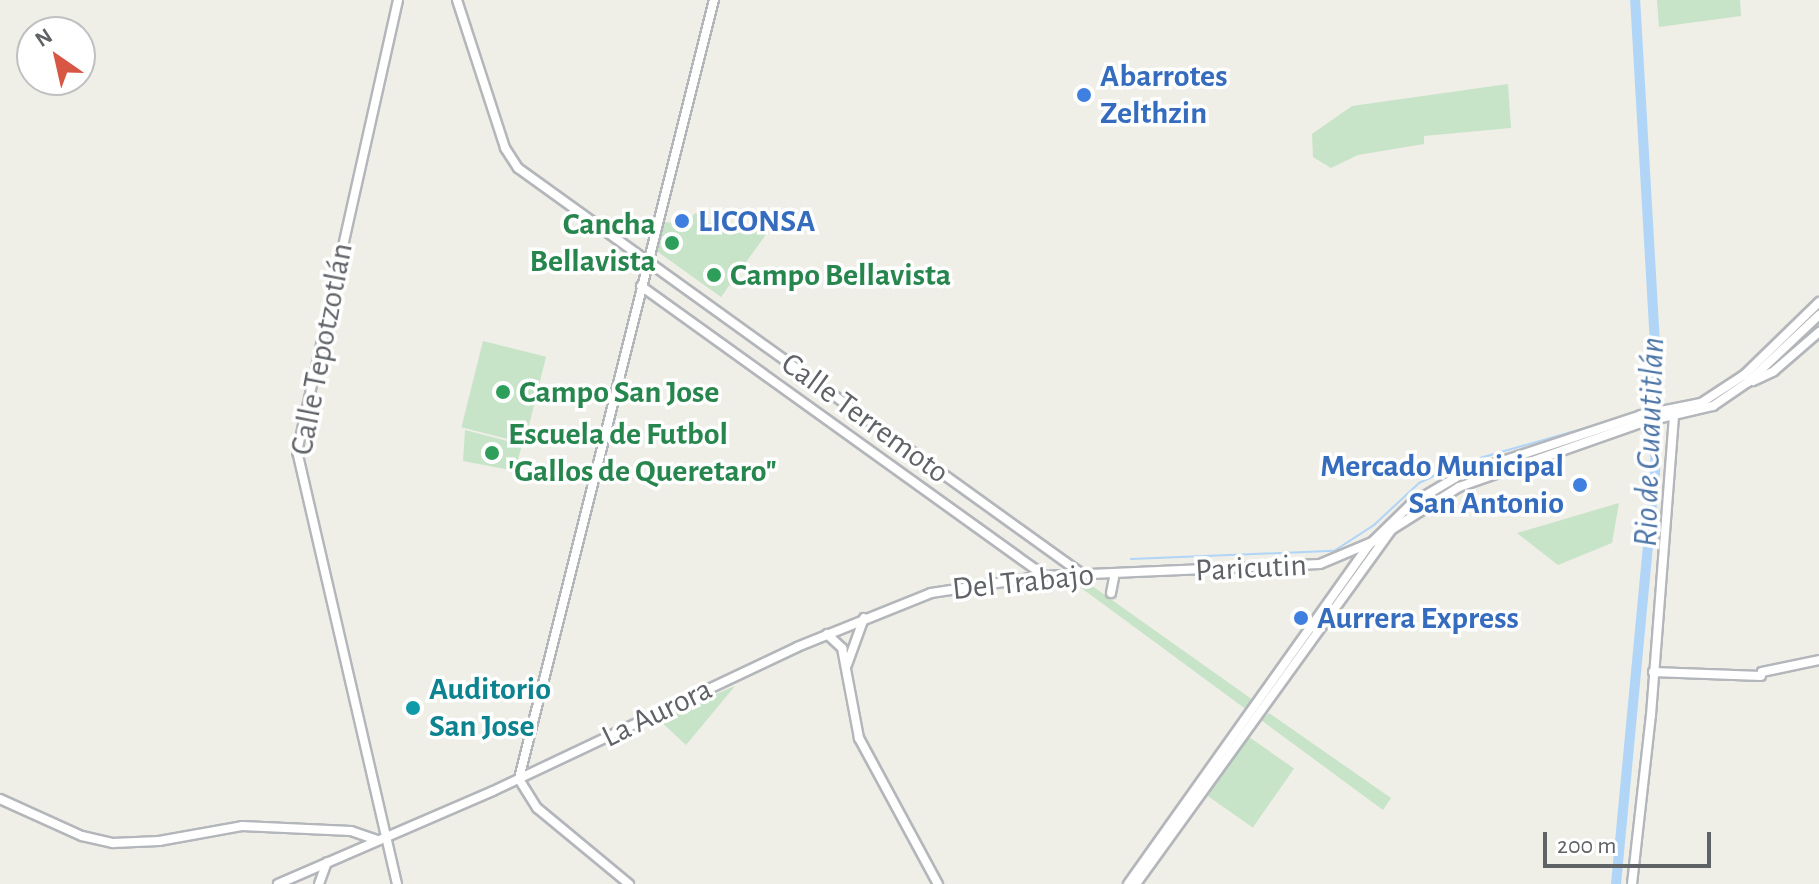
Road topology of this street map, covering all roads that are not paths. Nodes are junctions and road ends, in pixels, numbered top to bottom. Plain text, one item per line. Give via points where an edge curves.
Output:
1 (398, 0) edge
2 (457, 0) edge
3 (714, 0) edge
4 (649, 262) junction
5 (641, 286) junction
6 (1819, 302) edge
7 (1813, 316) edge
8 (1819, 331) edge
9 (1748, 382) junction
10 (1655, 417) junction
11 (1674, 418) junction
12 (1378, 538) junction
13 (1115, 573) junction
14 (1082, 574) junction
15 (1044, 576) junction
16 (931, 593) joint
17 (1111, 593) dead end
18 (864, 618) junction
19 (827, 634) junction
20 (1819, 660) edge
21 (847, 666) junction
22 (1653, 672) junction
23 (519, 779) junction
24 (0, 799) edge
25 (381, 839) junction
26 (327, 862) junction
27 (278, 884) edge
28 (319, 884) edge
29 (397, 884) edge
30 (629, 884) edge
31 (938, 884) edge
32 (1128, 884) edge
33 (1136, 884) edge
34 (1632, 884) edge

1 - 25 street, Calle Tepotzotlán via 297,452
2 - 4 street, Calle Terremoto via 505,148 518,168
3 - 4 street
4 - 5 street
4 - 14 street, Calle Terremoto
5 - 15 street, Calle Terremoto
5 - 23 street
6 - 7 street
7 - 8 street
7 - 9 street
7 - 10 street via 1726,389
8 - 9 street via 1774,371
9 - 11 street via 1713,406
10 - 11 street
10 - 12 street via 1460,475 1411,504
11 - 22 street
12 - 13 street, Paricutin via 1320,564
12 - 32 street
12 - 33 street
13 - 14 street, Del Trabajo
13 - 17 street
14 - 15 street, Del Trabajo
15 - 16 street, Del Trabajo
16 - 18 street, La Aurora
18 - 19 street, La Aurora
18 - 21 street
19 - 21 street via 838,642
19 - 23 street, La Aurora
20 - 22 street via 1762,674
21 - 31 street via 859,738
22 - 34 street
23 - 25 street, La Aurora
23 - 30 street via 537,808
24 - 25 street via 86,837 113,843 159,841 242,826 351,831
25 - 26 street, La Aurora
25 - 29 street, Calle Tepotzotlán
26 - 27 street, La Aurora
26 - 28 street

